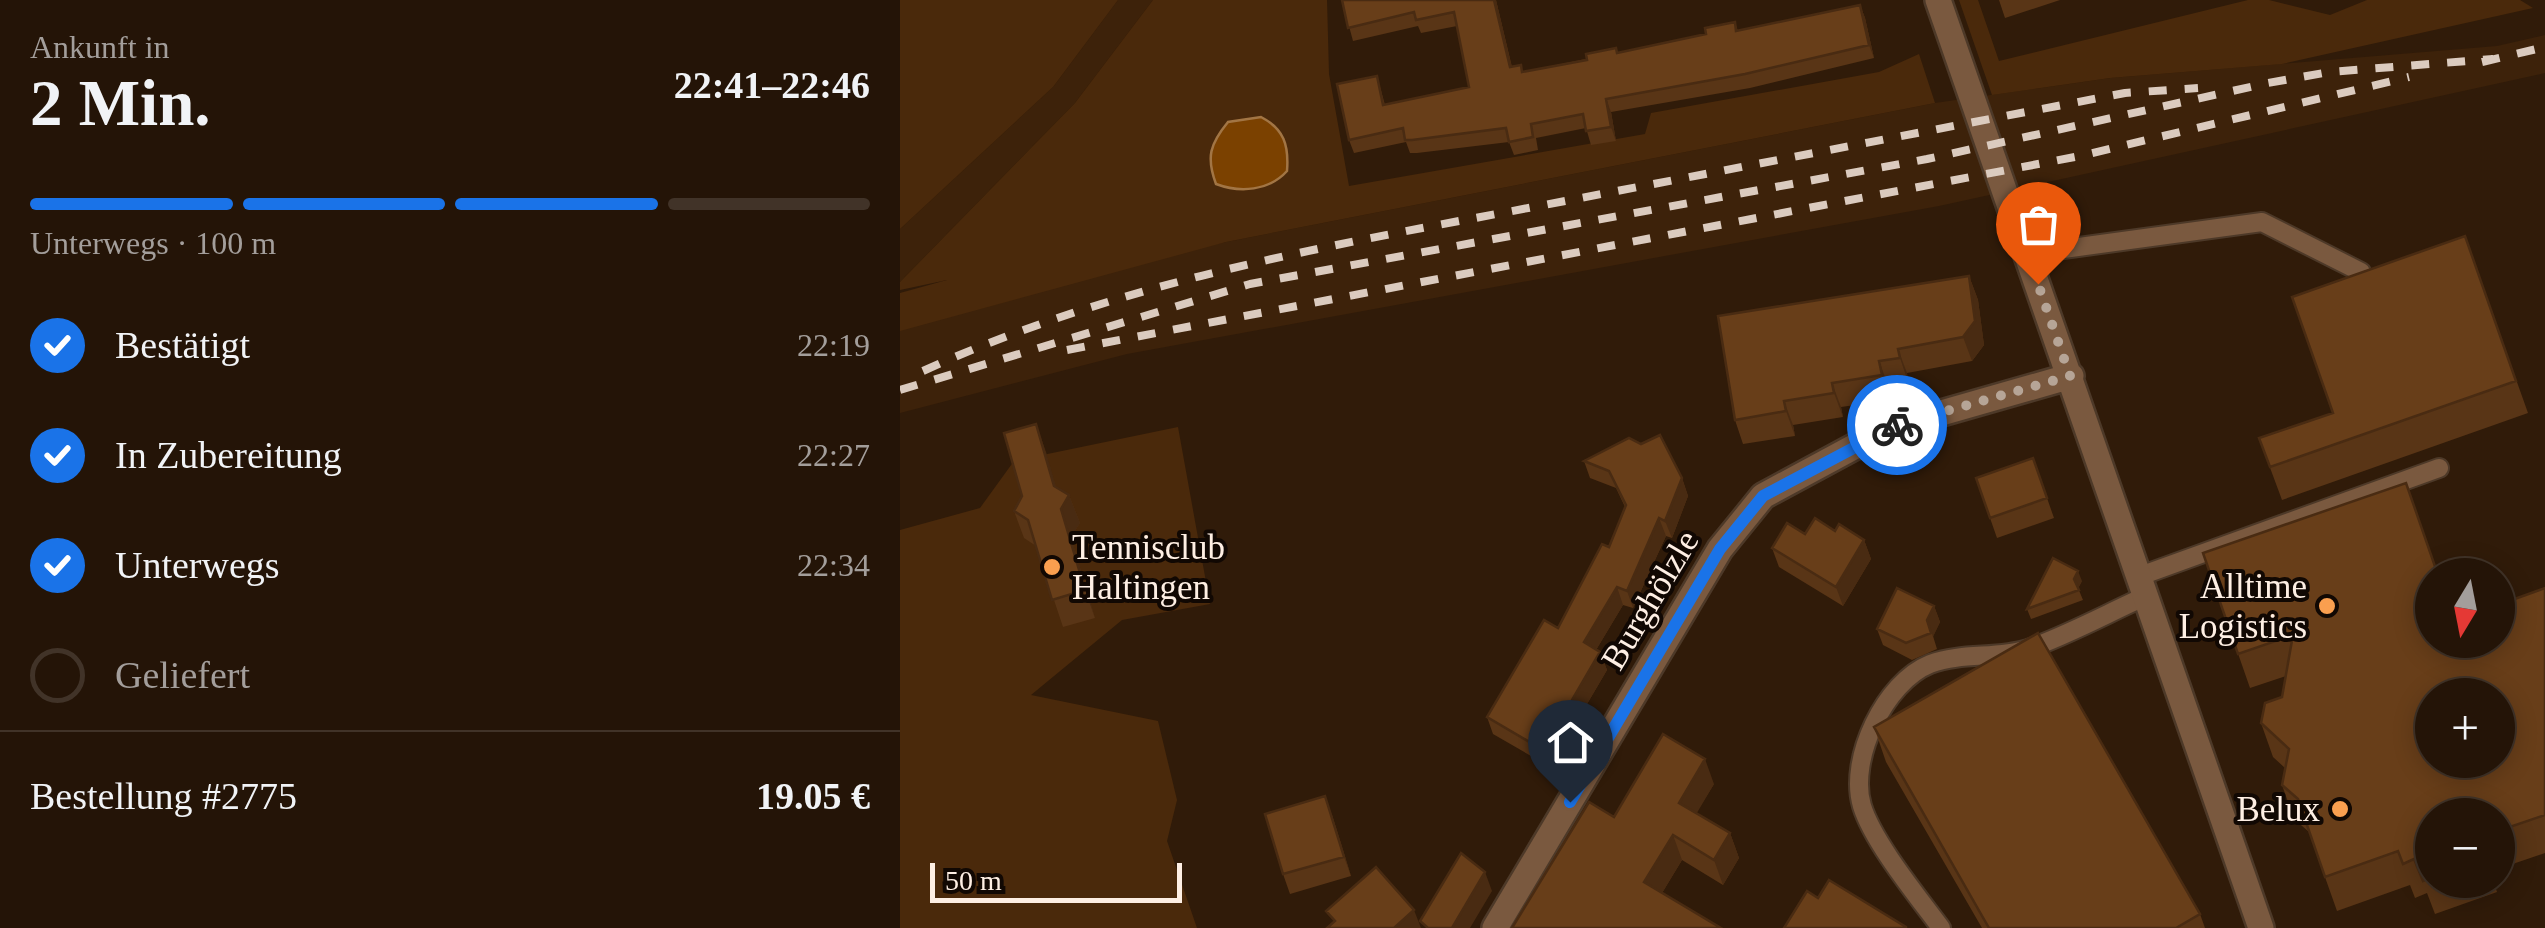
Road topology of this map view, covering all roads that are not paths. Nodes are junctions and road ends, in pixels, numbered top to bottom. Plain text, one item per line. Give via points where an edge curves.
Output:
1 (1938, 0) edge
2 (2028, 254) junction
3 (2361, 272) edge
4 (2070, 376) junction
5 (2438, 468) dead end
6 (2143, 586) junction
7 (1495, 928) edge
8 (1941, 928) edge
9 (2262, 928) edge

1 - 2 street
2 - 3 lane via 2262,222
2 - 4 street
4 - 6 street
4 - 7 street, Burghölzle via 1888,428 1763,496 1720,549
5 - 6 lane
6 - 8 lane via 2024,650 1927,665 1897,689 1871,726 1861,805
6 - 9 street

